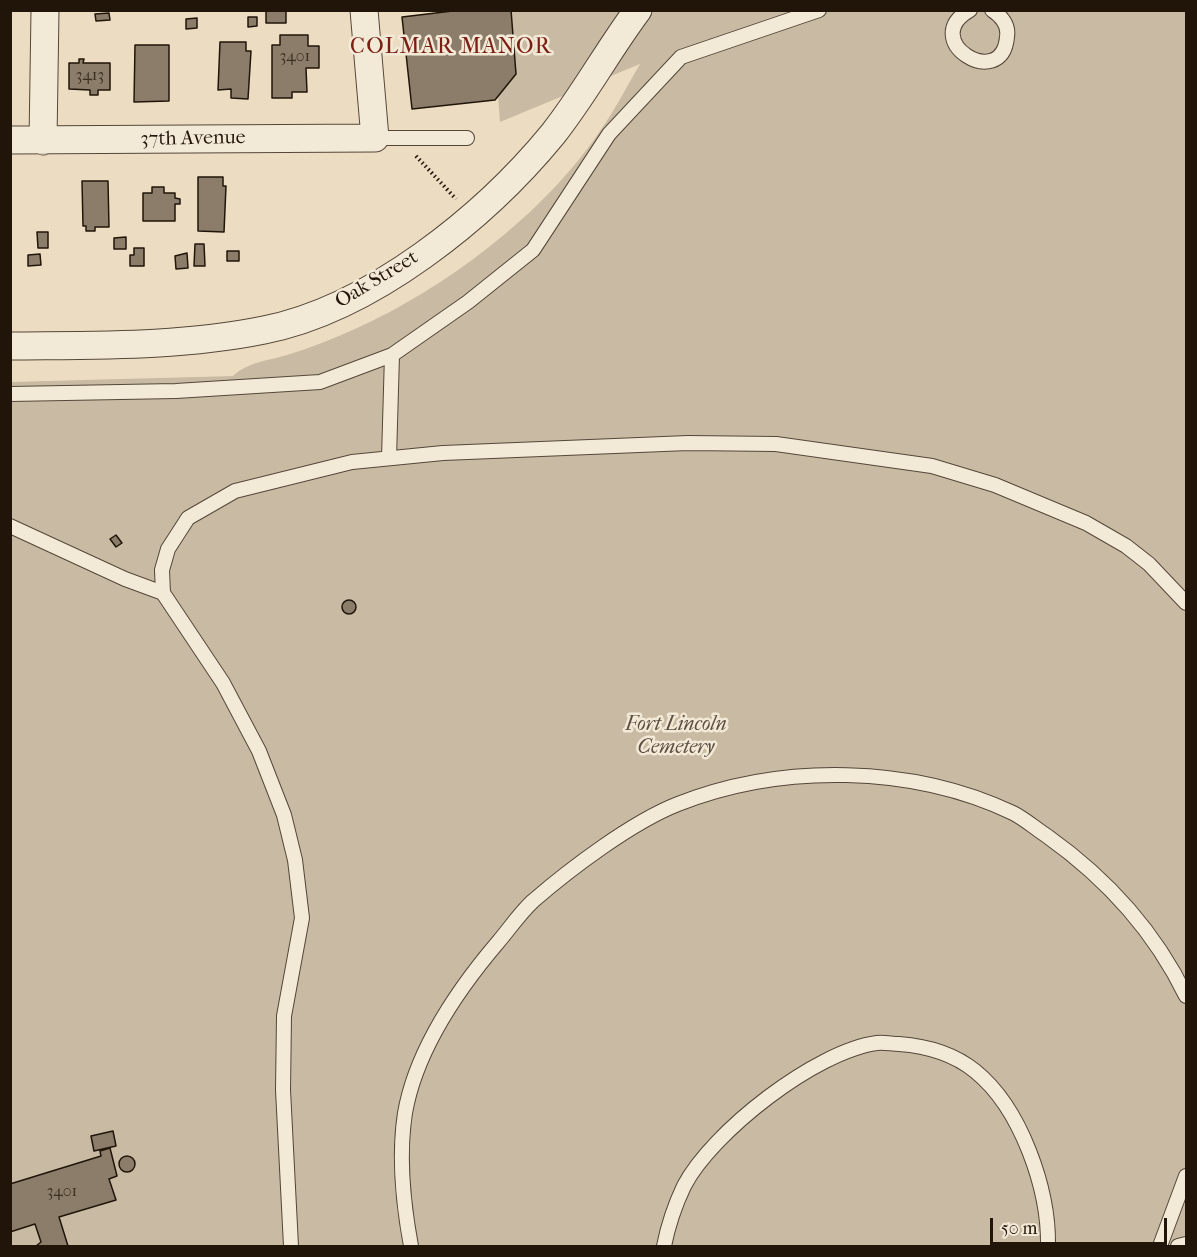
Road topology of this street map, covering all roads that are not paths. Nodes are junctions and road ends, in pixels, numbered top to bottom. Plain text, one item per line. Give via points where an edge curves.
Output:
1 (45, 10) edge
2 (364, 10) edge
3 (638, 10) edge
4 (819, 10) edge
5 (992, 10) edge
6 (965, 12) edge
7 (375, 138) junction
8 (467, 138) dead end
9 (10, 140) edge
10 (43, 141) junction
11 (10, 346) edge
12 (392, 356) junction
13 (10, 394) edge
14 (389, 458) junction
15 (10, 526) edge
16 (163, 593) junction
17 (1186, 603) edge
18 (1186, 996) edge
19 (1186, 1176) edge
20 (1186, 1244) edge
21 (291, 1246) edge
22 (411, 1246) edge
23 (664, 1246) edge
24 (1048, 1246) edge
25 (1160, 1246) edge
26 (1178, 1246) edge

1 - 10 street
2 - 7 street
3 - 11 street, Oak Street via 576,103 523,166 444,238 353,298 267,330 212,339
4 - 12 lane via 681,57 609,134 533,250
5 - 6 lane via 1004,21 1008,38 1000,54 985,62 968,59 957,46 955,29
7 - 8 lane
7 - 10 street, 37th Avenue
9 - 10 street, 37th Avenue
12 - 13 lane via 320,382 176,391
12 - 14 lane
14 - 16 lane via 352,462 285,478 235,491 208,505 188,518 168,549 162,570
14 - 17 lane via 443,453 776,444 932,466 995,485 1086,523 1149,564
15 - 16 lane
16 - 21 lane via 223,683 259,751 284,815 295,860 302,918 284,1016 283,1090
18 - 22 lane via 1171,964 1134,913 1083,862 1016,814 971,796 912,782 850,776 790,778 728,788 676,805 615,840 532,902 481,961 441,1022 421,1063 406,1112 402,1159
19 - 25 lane
20 - 26 lane
23 - 24 lane via 685,1185 719,1142 798,1075 842,1053 877,1043 918,1046 946,1054 975,1071 1005,1104 1025,1141 1039,1180 1049,1231

